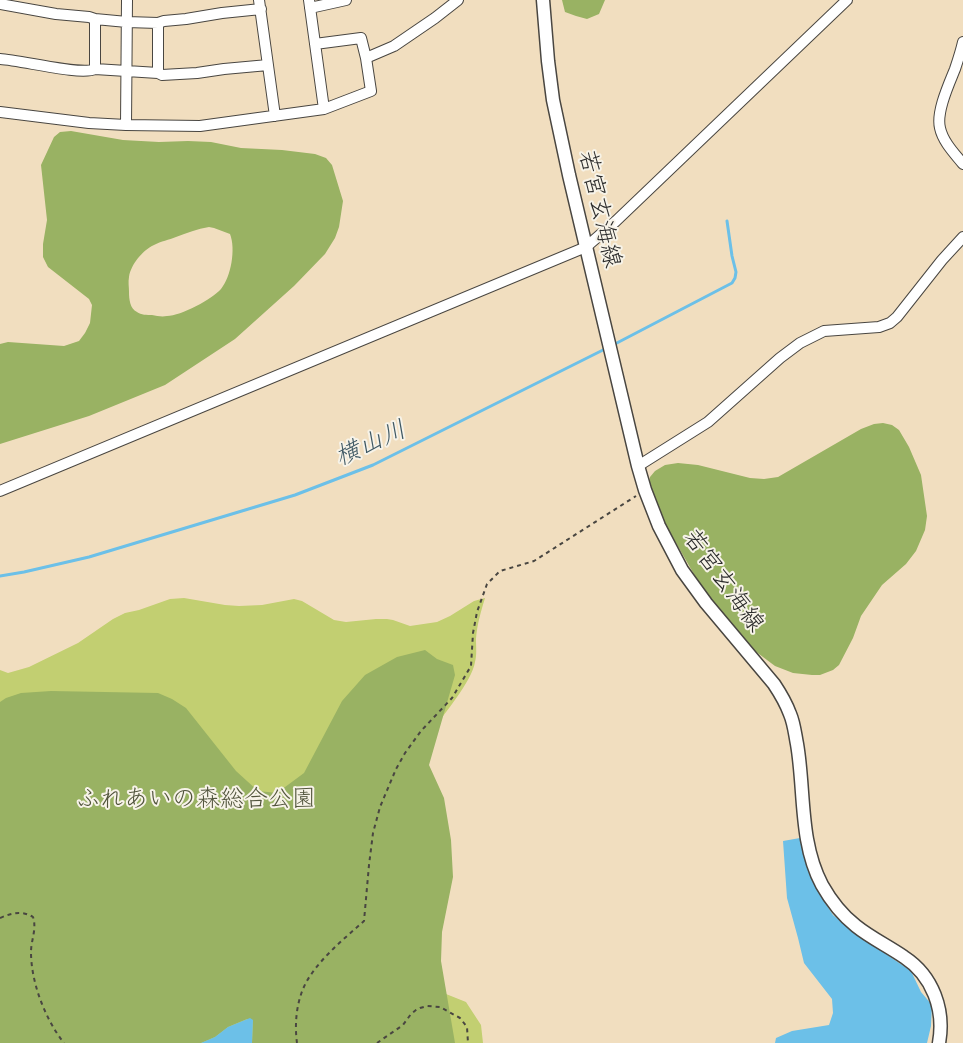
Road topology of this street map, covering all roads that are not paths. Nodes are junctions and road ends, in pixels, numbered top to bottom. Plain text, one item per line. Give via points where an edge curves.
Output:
1 (127, 0) edge
2 (346, 0) edge
3 (458, 0) edge
4 (543, 0) edge
5 (847, 0) edge
6 (0, 4) edge
7 (310, 4) edge
8 (260, 5) edge
9 (95, 19) junction
10 (127, 22) junction
11 (158, 23) junction
12 (963, 42) edge
13 (314, 44) junction
14 (366, 58) junction
15 (0, 59) edge
16 (268, 65) junction
17 (95, 69) junction
18 (126, 71) junction
19 (158, 73) junction
20 (324, 109) junction
21 (0, 112) edge
22 (275, 116) junction
23 (126, 125) junction
24 (963, 164) edge
25 (963, 237) edge
26 (586, 247) junction
27 (638, 466) junction
28 (0, 491) edge
29 (939, 1043) edge

1 - 10 street
2 - 7 street
3 - 14 street via 394,46
4 - 26 main road, 若宮玄海線 via 552,100
5 - 26 street
6 - 9 street
7 - 13 street
8 - 11 street
8 - 16 street
9 - 10 street
9 - 17 street
10 - 11 street
10 - 18 street
11 - 19 street
12 - 24 street via 945,94 940,128
13 - 14 street via 361,38
13 - 20 street
14 - 20 street via 371,91
15 - 17 street via 90,72
16 - 19 street via 197,73
16 - 22 street
17 - 18 street
18 - 19 street
18 - 23 street
20 - 22 street
21 - 23 street
22 - 23 street via 200,126
25 - 27 street via 890,323 879,327 824,331 800,343 708,422
26 - 27 main road, 若宮玄海線
26 - 28 street
27 - 29 main road, 若宮玄海線 via 659,526 682,570 774,684 791,715 811,860 822,885 844,917 905,957 921,972 933,989 939,1006

